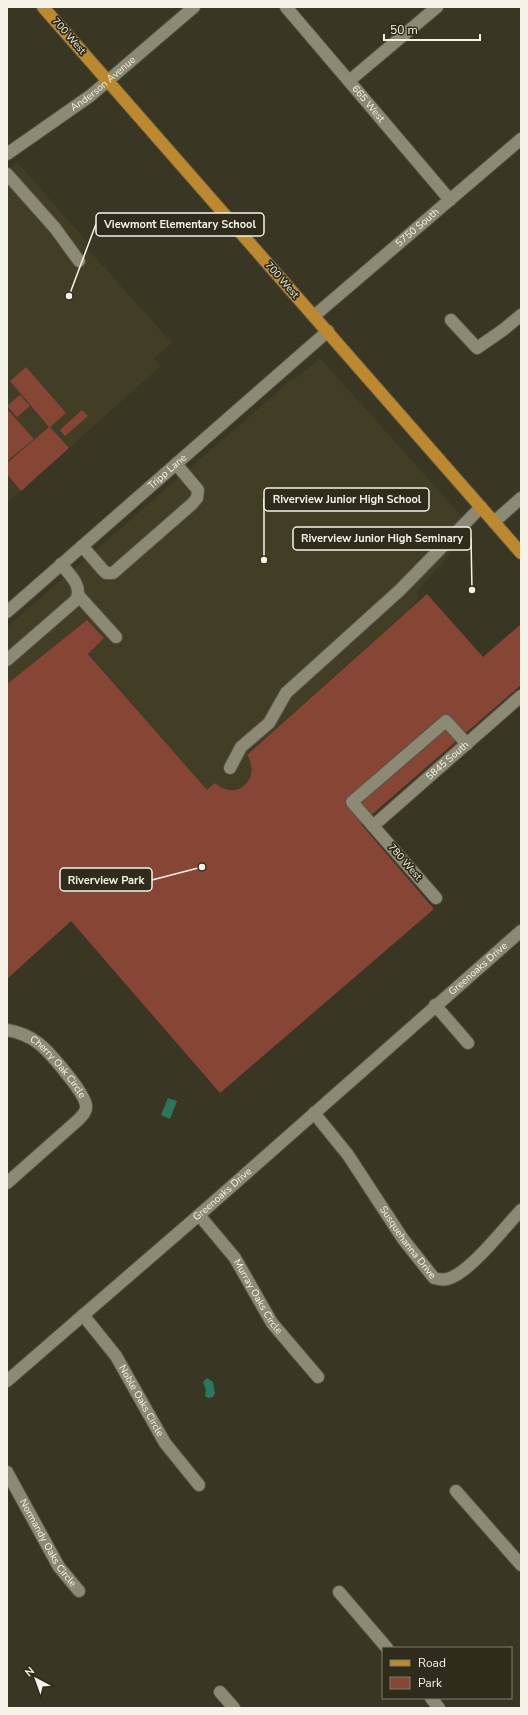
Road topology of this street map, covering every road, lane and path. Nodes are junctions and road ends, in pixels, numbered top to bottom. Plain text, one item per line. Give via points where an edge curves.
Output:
1 (43, 7) edge
2 (194, 7) edge
3 (286, 7) edge
4 (437, 7) edge
5 (107, 81) junction
6 (349, 81) junction
7 (521, 139) edge
8 (7, 154) edge
9 (7, 174) edge
10 (450, 200) junction
11 (79, 261) dead end
12 (521, 315) edge
13 (314, 316) junction
14 (451, 320) dead end
15 (328, 331) junction
16 (176, 464) junction
17 (521, 498) edge
18 (481, 507) junction
19 (494, 522) junction
20 (82, 546) junction
21 (521, 552) edge
22 (62, 564) junction
23 (78, 595) junction
24 (7, 612) edge
25 (116, 637) dead end
26 (7, 660) edge
27 (521, 696) edge
28 (467, 744) junction
29 (230, 768) dead end
30 (373, 826) junction
31 (436, 898) dead end
32 (521, 930) edge
33 (435, 1005) junction
34 (7, 1030) edge
35 (468, 1043) dead end
36 (314, 1113) junction
37 (7, 1182) edge
38 (521, 1210) edge
39 (199, 1215) junction
40 (83, 1316) junction
41 (318, 1378) dead end
42 (7, 1381) edge
43 (7, 1472) edge
44 (199, 1485) dead end
45 (456, 1491) dead end
46 (521, 1565) edge
47 (79, 1591) dead end
48 (339, 1592) dead end
49 (386, 1647) edge
50 (220, 1692) dead end
51 (431, 1699) edge
52 (234, 1708) edge
53 (439, 1708) edge

1 - 5 main road, 700 West
2 - 5 street, Anderson Avenue
3 - 6 street, 665 West
4 - 6 street
5 - 8 street, Anderson Avenue via 90,96
5 - 13 main road, 700 West
6 - 10 street, 665 West
7 - 10 street, 5750 South
9 - 11 street via 55,228
10 - 13 street, 5750 South
12 - 14 street via 477,348
13 - 15 main road, 700 West
15 - 16 street, Tripp Lane
15 - 18 main road, 700 West
16 - 20 street, Tripp Lane
16 - 20 street via 198,490 195,502 186,510 113,573 106,573
17 - 19 street
18 - 19 main road, 700 West
18 - 29 street via 400,590 286,693 269,723 241,747
19 - 21 main road, 700 West
20 - 22 street, Tripp Lane
22 - 23 street via 78,587
22 - 24 street, Tripp Lane
23 - 25 street
23 - 26 street via 76,600
27 - 28 street, 5845 South
28 - 30 street, 5845 South
28 - 30 street, 780 West via 446,721 352,802
30 - 31 street, 780 West
32 - 33 street, Greenoaks Drive
33 - 35 street
33 - 36 street, Greenoaks Drive
34 - 37 street, Cherry Oak Circle via 21,1033 39,1043 78,1088 87,1107 77,1121
36 - 38 street, Susquehanna Drive via 348,1155 403,1239 434,1278 446,1280 459,1274
36 - 39 street, Greenoaks Drive
39 - 40 street, Greenoaks Drive
39 - 41 street, Murray Oaks Circle via 235,1258 272,1323
40 - 42 street, Greenoaks Drive
40 - 44 street, Noble Oaks Circle via 116,1356 165,1443
43 - 47 street, Normandy Oaks Circle via 59,1567
45 - 46 street
48 - 49 street
50 - 52 street
51 - 53 street

